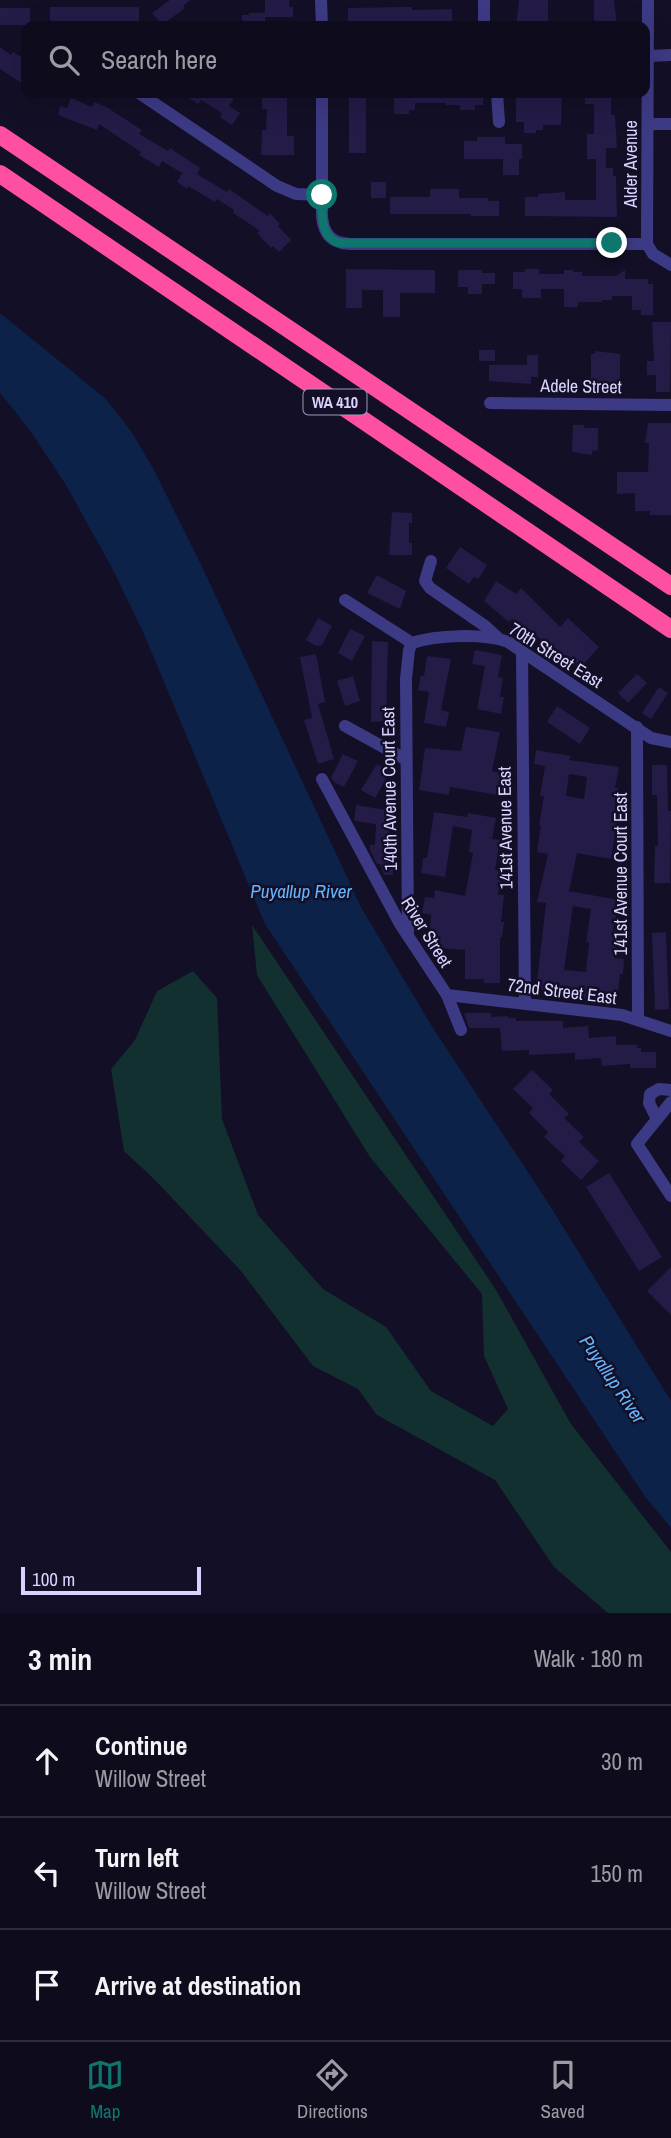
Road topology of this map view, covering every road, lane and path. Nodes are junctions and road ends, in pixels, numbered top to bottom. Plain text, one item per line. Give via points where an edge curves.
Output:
1 (321, 0) edge
2 (484, 0) edge
3 (648, 0) edge
4 (321, 21) edge
5 (484, 21) edge
6 (648, 21) edge
7 (671, 55) edge
8 (650, 56) edge
9 (146, 98) edge
10 (322, 98) edge
11 (497, 98) edge
12 (648, 98) edge
13 (499, 122) dead end
14 (648, 124) junction
15 (671, 124) edge
16 (0, 135) edge
17 (0, 174) edge
18 (322, 195) junction
19 (648, 244) junction
20 (671, 265) edge
21 (490, 403) dead end
22 (671, 405) edge
23 (431, 561) dead end
24 (671, 586) edge
25 (345, 600) dead end
26 (671, 629) edge
27 (498, 638) junction
28 (412, 643) junction
29 (522, 652) junction
30 (345, 726) dead end
31 (637, 727) junction
32 (671, 742) edge
33 (405, 759) junction
34 (322, 779) dead end
35 (408, 935) junction
36 (447, 995) junction
37 (525, 1004) junction
38 (638, 1020) junction
39 (461, 1030) dead end
40 (671, 1031) edge
41 (671, 1090) edge
42 (671, 1102) edge
43 (657, 1119) junction
44 (671, 1196) edge

1 - 4 street
2 - 5 street
3 - 6 street, Alder Avenue
7 - 8 street
9 - 18 street via 268,181 296,194
10 - 18 street
11 - 13 street
12 - 14 street, Alder Avenue
14 - 15 street
14 - 19 street, Alder Avenue
16 - 24 highway, WA 410
17 - 26 highway, WA 410
18 - 19 street via 324,228 340,243
19 - 20 street via 653,254
21 - 22 street, Adele Street
23 - 27 street via 425,582 430,589
25 - 28 street
27 - 28 street, 70th Street East via 435,638
27 - 29 street, 70th Street East
28 - 33 street, 140th Avenue Court East via 406,679
29 - 31 street, 70th Street East
29 - 37 street, 141st Avenue East
30 - 33 street
31 - 32 street, 70th Street East via 651,738
31 - 38 street, 141st Avenue Court East
33 - 35 street, 140th Avenue Court East
34 - 35 street, River Street
35 - 36 street, River Street
36 - 37 street, 72nd Street East
36 - 39 street, River Street
37 - 38 street, 72nd Street East
38 - 40 street, 72nd Street East
41 - 43 street via 650,1094
42 - 43 street
43 - 44 street via 637,1144

